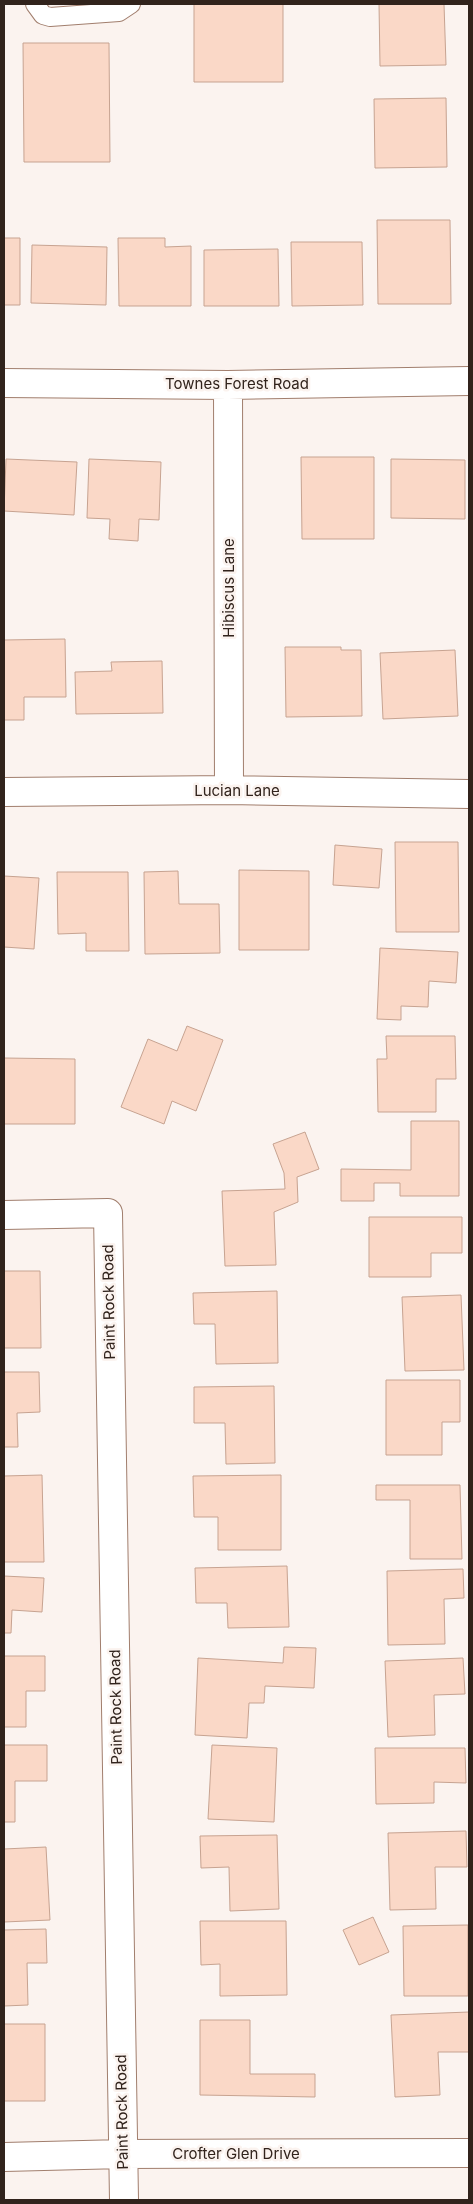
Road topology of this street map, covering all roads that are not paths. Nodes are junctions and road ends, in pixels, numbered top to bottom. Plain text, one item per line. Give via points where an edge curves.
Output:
1 (35, 4) edge
2 (131, 4) edge
3 (469, 381) edge
4 (4, 383) edge
5 (228, 385) junction
6 (229, 790) junction
7 (4, 792) edge
8 (469, 794) edge
9 (4, 1215) edge
10 (469, 2153) edge
11 (123, 2154) junction
12 (4, 2157) edge
13 (124, 2200) edge

1 - 2 lane via 50,17 119,12
3 - 5 street, Townes Forest Road
4 - 5 street, Townes Forest Road
5 - 6 street, Hibiscus Lane
6 - 7 street, Lucian Lane
6 - 8 street, Lucian Lane
9 - 11 street, Paint Rock Road via 108,1213
10 - 11 street, Crofter Glen Drive
11 - 12 street, Crofter Glen Drive
11 - 13 street, Paint Rock Road

